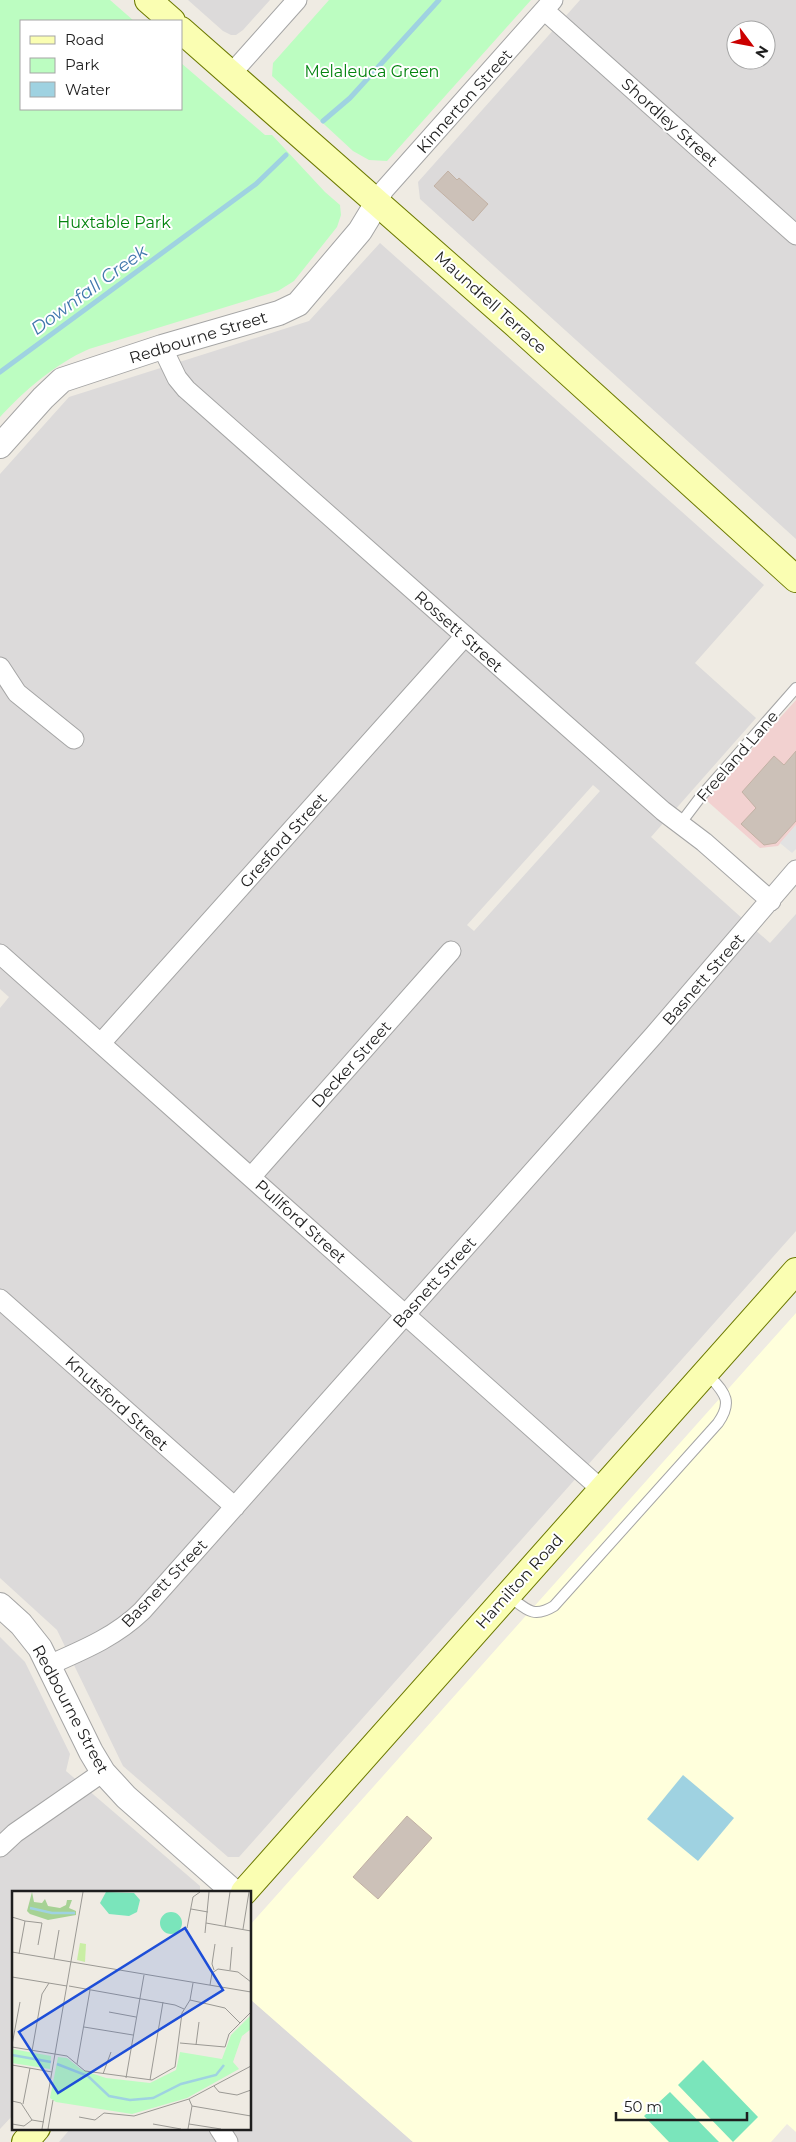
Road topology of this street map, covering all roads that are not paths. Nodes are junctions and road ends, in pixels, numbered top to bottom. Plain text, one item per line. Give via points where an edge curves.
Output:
1 (148, 0) edge
2 (297, 0) edge
3 (548, 5) edge
4 (171, 20) edge
5 (182, 31) edge
6 (231, 74) junction
7 (377, 203) junction
8 (796, 235) edge
9 (162, 347) junction
10 (0, 446) edge
11 (796, 580) edge
12 (464, 636) junction
13 (0, 667) edge
14 (796, 688) edge
15 (74, 739) dead end
16 (680, 824) junction
17 (796, 870) edge
18 (771, 901) junction
19 (451, 951) dead end
20 (0, 954) edge
21 (101, 1043) junction
22 (251, 1177) junction
23 (796, 1270) edge
24 (0, 1299) edge
25 (405, 1314) junction
26 (706, 1371) junction
27 (601, 1489) junction
28 (234, 1507) junction
29 (507, 1594) junction
30 (0, 1605) edge
31 (49, 1665) junction
32 (103, 1772) junction
33 (0, 1846) edge
34 (233, 1891) edge
35 (245, 1891) edge
36 (35, 2130) edge
37 (220, 2130) edge
38 (25, 2142) edge
39 (228, 2142) edge

1 - 4 main road
2 - 6 street
3 - 7 street, Kinnerton Street via 384,190
3 - 8 street, Shordley Street
5 - 6 main road, Maundrell Terrace
6 - 7 main road, Maundrell Terrace
7 - 9 street, Redbourne Street via 360,231 298,304 279,313
7 - 11 main road, Maundrell Terrace via 588,389
9 - 10 street, Redbourne Street via 62,380
9 - 12 street, Rossett Street via 186,389
12 - 16 street, Rossett Street
12 - 21 street, Gresford Street
13 - 15 street via 17,693
14 - 16 lane, Freeland Lane via 702,794
16 - 18 street, Rossett Street
17 - 18 street, Basnett Street
18 - 25 street, Basnett Street
19 - 22 street, Decker Street
20 - 21 street, Pullford Street
21 - 22 street, Pullford Street
22 - 25 street, Pullford Street
23 - 26 main road, Hamilton Road
24 - 28 street, Knutsford Street
25 - 27 street, Pullford Street
25 - 28 street, Basnett Street
26 - 27 main road, Hamilton Road
26 - 29 lane via 725,1396 723,1416 567,1593 547,1610 534,1612
27 - 29 main road, Hamilton Road
28 - 31 street, Basnett Street via 129,1623 107,1638
29 - 35 main road, Hamilton Road
30 - 31 street, Redbourne Street via 30,1635
31 - 32 street, Redbourne Street
32 - 33 street
32 - 34 street, Redbourne Street via 126,1797
36 - 38 main road
37 - 39 street

